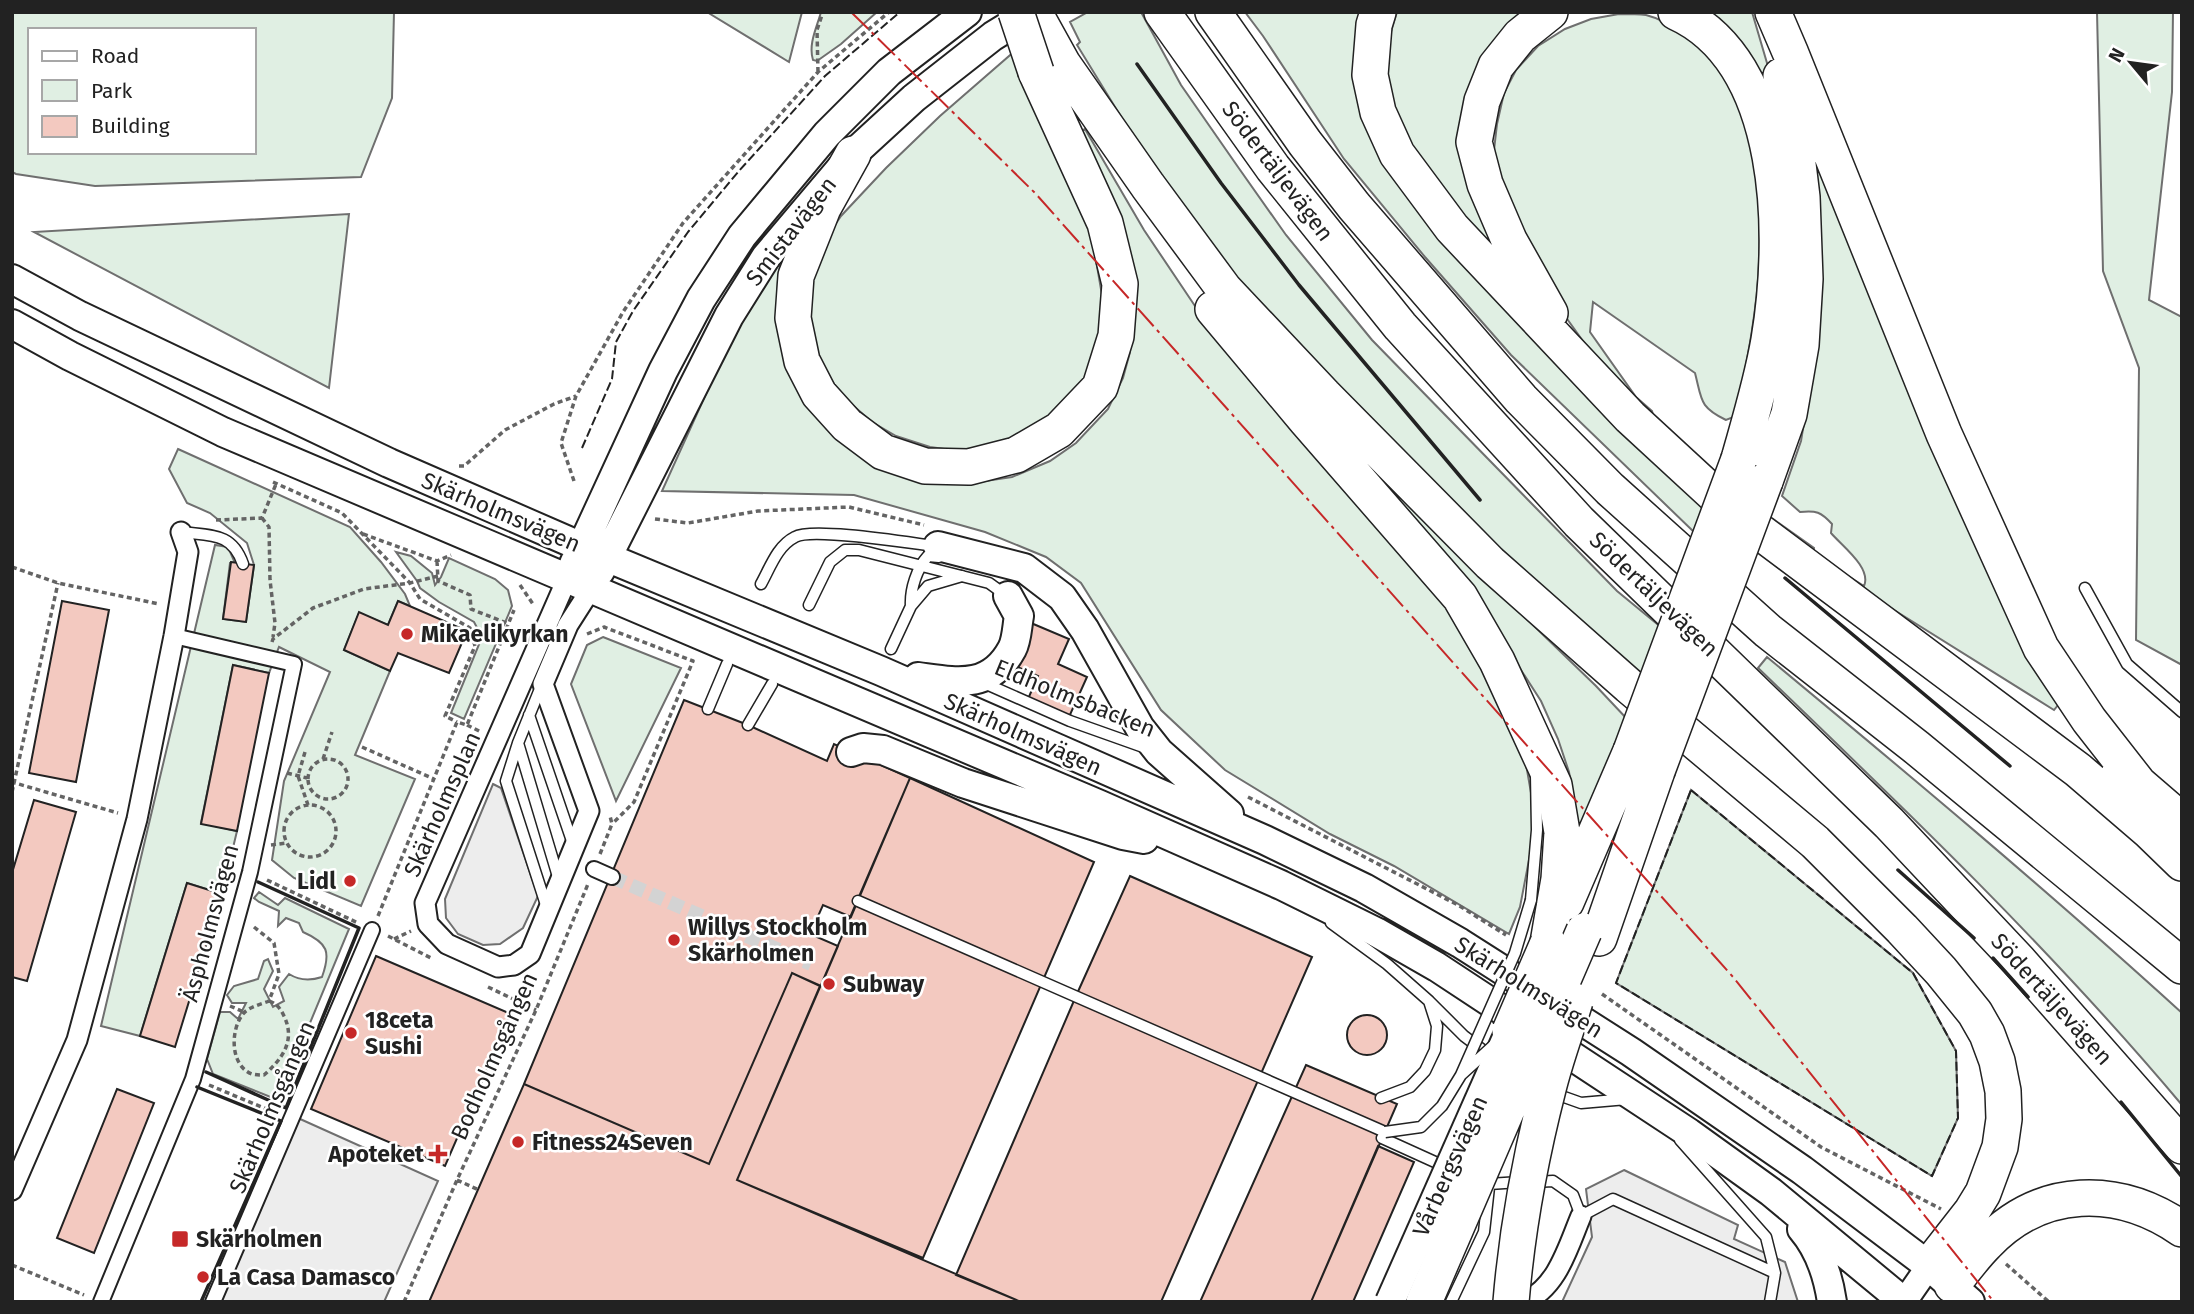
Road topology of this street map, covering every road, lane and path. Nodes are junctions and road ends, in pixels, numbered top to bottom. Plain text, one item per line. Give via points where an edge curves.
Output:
1 (823, 12) edge
2 (889, 12) edge
3 (967, 12) edge
4 (1016, 12) edge
5 (1033, 12) edge
6 (1162, 12) edge
7 (1213, 12) edge
8 (1378, 12) edge
9 (1549, 12) edge
10 (1676, 12) edge
11 (1765, 12) edge
12 (1773, 12) edge
13 (1047, 64) junction
14 (818, 72) junction
15 (853, 154) junction
16 (12, 279) edge
17 (12, 324) edge
18 (1578, 361) junction
19 (677, 379) junction
20 (576, 396) junction
21 (452, 467) dead end
22 (268, 477) dead end
23 (574, 481) dead end
24 (276, 484) junction
25 (262, 518) junction
26 (655, 519) dead end
27 (181, 532) junction
28 (362, 534) junction
29 (929, 546) junction
30 (582, 547) junction
31 (455, 553) dead end
32 (608, 557) junction
33 (437, 561) junction
34 (243, 564) dead end
35 (969, 566) junction
36 (12, 567) edge
37 (438, 576) junction
38 (516, 580) dead end
39 (58, 583) junction
40 (410, 583) junction
41 (579, 584) junction
42 (761, 584) dead end
43 (2085, 588) dead end
44 (1008, 596) joint
45 (809, 605) dead end
46 (911, 606) junction
47 (178, 608) junction
48 (1863, 608) junction
49 (531, 615) dead end
50 (509, 624) dead end
51 (174, 636) junction
52 (582, 636) dead end
53 (272, 639) junction
54 (266, 657) junction
55 (886, 660) junction
56 (727, 664) dead end
57 (977, 680) junction
58 (543, 684) junction
59 (772, 684) dead end
60 (708, 709) dead end
61 (2182, 712) edge
62 (529, 715) junction
63 (457, 722) dead end
64 (467, 725) dead end
65 (748, 725) dead end
66 (332, 732) dead end
67 (482, 732) dead end
68 (518, 743) junction
69 (1536, 743) junction
70 (362, 747) dead end
71 (851, 751) dead end
72 (305, 752) dead end
73 (1160, 752) junction
74 (323, 759) junction
75 (1644, 761) junction
76 (434, 779) dead end
77 (14, 782) edge
78 (2139, 784) junction
79 (12, 792) edge
80 (1244, 794) dead end
81 (323, 798) junction
82 (308, 805) junction
83 (317, 806) junction
84 (609, 814) dead end
85 (137, 819) junction
86 (2182, 821) edge
87 (612, 824) junction
88 (1265, 840) junction
89 (574, 848) junction
90 (1208, 853) junction
91 (2182, 863) edge
92 (594, 869) junction
93 (250, 872) junction
94 (612, 877) tunnel mouth
95 (560, 883) junction
96 (1281, 885) junction
97 (858, 901) dead end
98 (548, 912) junction
99 (238, 915) junction
100 (372, 930) joint
101 (1591, 934) junction
102 (1506, 935) dead end
103 (1548, 943) junction
104 (2182, 966) edge
105 (1600, 993) dead end
106 (269, 1001) junction
107 (1429, 1002) junction
108 (1510, 1031) junction
109 (1505, 1066) dead end
110 (1515, 1073) dead end
111 (1461, 1074) junction
112 (193, 1079) junction
113 (1525, 1080) dead end
114 (1535, 1088) dead end
115 (1381, 1098) dead end
116 (1638, 1098) junction
117 (276, 1113) dead end
118 (1383, 1135) junction
119 (2182, 1146) edge
120 (1455, 1171) dead end
121 (1466, 1175) dead end
122 (457, 1180) junction
123 (1489, 1184) junction
124 (12, 1190) edge
125 (479, 1190) dead end
126 (1770, 1192) junction
127 (1943, 1210) dead end
128 (1581, 1216) junction
129 (2182, 1229) edge
130 (1998, 1257) dead end
131 (12, 1265) edge
132 (1775, 1273) junction
133 (1947, 1289) edge
134 (87, 1296) dead end
135 (1528, 1301) edge
136 (101, 1302) edge
137 (214, 1302) edge
138 (404, 1302) edge
139 (1390, 1302) edge
140 (1424, 1302) edge
141 (1451, 1302) edge
142 (1770, 1302) edge
143 (1832, 1302) edge
144 (1904, 1302) edge
145 (2049, 1302) edge

1 - 14 path via 817,30
2 - 14 path
3 - 19 main road, Smistavägen via 889,72 827,135 742,236 701,299
4 - 13 highway, bridge
5 - 13 highway
5 - 15 main road, Smistavägen via 993,36 914,98
6 - 119 highway, Södertäljevägen via 1272,168 1399,326 1579,522 1889,823 2019,961
7 - 104 highway, Södertäljevägen via 1354,206 1521,399 1610,489 1768,631
8 - 18 highway via 1370,75 1378,113 1397,154 1452,228
9 - 18 highway via 1520,36 1496,66 1482,101 1474,142 1485,184 1509,240
10 - 75 highway, bridge via 1719,43 1743,75 1766,133 1775,192 1777,272 1756,401
11 - 75 highway, bridge via 1794,131 1802,197 1805,279 1801,345 1789,414 1765,481
12 - 78 highway via 1944,434 2041,648
13 - 15 highway via 1105,223 1120,284 1116,336 1100,387 1059,430 1016,455 969,467 925,466 883,452 847,425 819,394 802,361 793,318 796,276 822,208
13 - 69 highway via 1119,164 1209,305 1460,597
13 - 133 highway via 1148,186 1224,289 1315,386 1490,563 1815,842 1941,971 1975,1013 1997,1061 2004,1119 2000,1146 1972,1211
14 - 20 path via 683,223 623,312
15 - 19 main road, Smistavägen via 766,257 729,316
16 - 30 main road, Skärholmsvägen via 380,459
17 - 41 main road, Skärholmsvägen via 223,432
18 - 48 highway via 1630,417 1732,511
19 - 30 main road, Smistavägen
19 - 32 main road, Smistavägen
20 - 21 path via 505,430 464,466
20 - 23 path via 561,443
22 - 24 path
24 - 25 path
24 - 28 path via 342,513
25 - 27 path via 212,520
25 - 53 path via 270,527
26 - 29 path via 688,523 758,511 849,507
27 - 34 lane via 225,538 238,550
27 - 47 street via 188,552
28 - 33 path
28 - 40 path
29 - 35 main road
29 - 42 lane via 827,534 796,536 776,554
29 - 45 lane via 845,550 830,562
29 - 46 lane via 910,597
30 - 32 main road, Skärholmsvägen
30 - 41 main road, Smistavägen
31 - 33 path
32 - 41 main road, Smistavägen
32 - 55 main road, Skärholmsvägen
33 - 37 path
35 - 44 lane
35 - 46 lane via 928,586
35 - 73 main road via 1024,568 1062,597 1140,728
36 - 39 path
37 - 40 path
37 - 50 path via 438,581 470,595 471,608
38 - 49 path via 534,602
39 - 47 path
39 - 77 path
40 - 53 path via 365,589 313,608
40 - 63 path via 420,599 470,628 475,646 444,716
41 - 58 street via 568,625
41 - 90 main road, Skärholmsvägen
41 - 98 street, Skärholmsplan via 425,904 428,924 447,944 498,967 514,965 530,954
43 - 61 lane via 2127,664
44 - 57 main road via 1019,616 1012,648 995,670
46 - 55 lane
47 - 51 street
48 - 78 highway via 1973,671
48 - 91 highway via 2078,770
51 - 54 street, Äspholmsvägen
51 - 85 street
52 - 87 path, Bodholmsgången via 604,627 694,661 634,802
53 - 54 path
54 - 93 street, Äspholmsvägen via 294,664
55 - 57 main road via 959,683
55 - 88 main road, Skärholmsvägen
56 - 60 lane
57 - 73 lane, Eldholmsbacken via 1070,721
58 - 62 lane
58 - 89 street, Skärholmsplan via 589,811
59 - 65 lane
62 - 68 lane
62 - 89 lane
64 - 67 path
66 - 74 path
68 - 95 lane
68 - 98 lane via 506,782
69 - 103 highway via 1554,785 1562,832
69 - 111 lane, bridge via 1537,830 1531,900 1515,953
70 - 76 path
71 - 90 main road via 883,750 963,783 1111,831
72 - 82 path via 298,776
73 - 88 main road via 1218,806
74 - 81 path via 312,766 308,778 312,791
74 - 81 path via 341,763 348,781 336,797
75 - 101 highway
75 - 103 highway
77 - 79 path
77 - 85 path
78 - 86 highway
80 - 102 path via 1458,905
81 - 83 path
82 - 83 path
82 - 83 path via 292,812 284,826 291,850 306,858 324,854 337,832 331,815
84 - 87 path
85 - 124 street via 77,1040
87 - 92 path, Bodholmsgången
88 - 133 main road, Skärholmsvägen via 1412,914 1619,1044 1802,1170
89 - 95 street, Skärholmsplan
90 - 96 main road, Skärholmsvägen
92 - 94 street
92 - 122 path, Bodholmsgången via 536,1010
93 - 99 street, Äspholmsvägen
93 - 100 path
95 - 98 street, Skärholmsplan
96 - 107 lane via 1387,964
96 - 116 main road, Skärholmsvägen via 1437,967
97 - 118 lane
99 - 106 path via 274,943 279,974
99 - 112 street, Äspholmsvägen
100 - 137 street, Skärholmsgången
101 - 135 highway, bridge via 1548,1088 1516,1246
101 - 140 highway, bridge
103 - 108 highway, bridge
105 - 127 path via 1821,1147
106 - 106 path via 244,1012 235,1031 236,1055 250,1073 264,1075 289,1044 284,1014
107 - 109 lane
107 - 115 lane via 1437,1026 1435,1050 1425,1071 1410,1087
108 - 111 lane, bridge
108 - 139 main road, Vårbergsvägen, bridge
110 - 113 lane
111 - 118 lane, bridge via 1442,1106 1421,1127
112 - 117 path
112 - 136 street, Äspholmsvägen
114 - 116 lane via 1581,1103
116 - 126 main road, Skärholmsvägen
116 - 132 lane via 1766,1237
118 - 120 lane
121 - 123 lane
122 - 125 path
122 - 138 path, Bodholmsgången
123 - 128 lane via 1553,1181 1573,1195
123 - 141 lane via 1484,1232
126 - 143 main road via 1821,1257
126 - 144 main road, Skärholmsvägen
128 - 132 lane via 1613,1199
128 - 135 street via 1560,1268
129 - 133 highway via 2114,1199 2060,1200 2036,1209 1987,1242
130 - 145 path
131 - 134 path
132 - 142 lane
133 - 144 street

